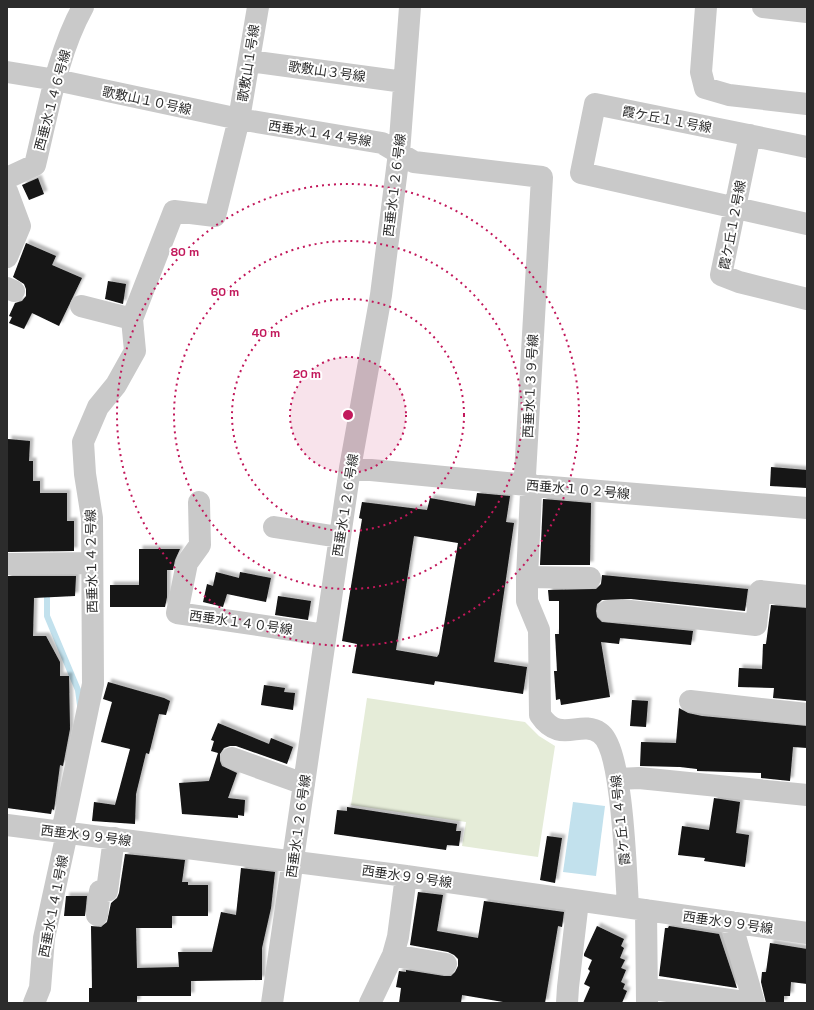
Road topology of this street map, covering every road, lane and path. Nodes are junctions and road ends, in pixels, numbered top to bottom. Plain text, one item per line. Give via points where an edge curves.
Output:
1 (83, 7) edge
2 (258, 7) edge
3 (706, 7) edge
4 (765, 7) edge
5 (405, 8) edge
6 (807, 12) edge
7 (249, 60) junction
8 (7, 72) edge
9 (56, 80) junction
10 (404, 82) junction
11 (807, 104) edge
12 (239, 119) junction
13 (750, 135) junction
14 (807, 147) edge
15 (399, 153) junction
16 (7, 178) edge
17 (7, 191) edge
18 (735, 208) junction
19 (807, 224) edge
20 (7, 257) edge
21 (807, 299) edge
22 (81, 306) dead end
23 (132, 319) junction
24 (350, 468) junction
25 (527, 485) junction
26 (199, 502) dead end
27 (807, 508) edge
28 (274, 527) dead end
29 (339, 538) junction
30 (92, 563) junction
31 (7, 564) edge
32 (527, 577) junction
33 (590, 578) dead end
34 (807, 596) edge
35 (608, 611) dead end
36 (325, 635) junction
37 (690, 701) dead end
38 (807, 714) edge
39 (557, 730) joint
40 (232, 758) dead end
41 (618, 778) junction
42 (304, 784) junction
43 (807, 795) edge
44 (7, 825) edge
45 (64, 832) junction
46 (114, 838) junction
47 (294, 861) junction
48 (406, 876) junction
49 (578, 901) junction
50 (637, 908) junction
51 (97, 915) dead end
52 (731, 922) junction
53 (807, 934) edge
54 (393, 955) junction
55 (446, 964) dead end
56 (647, 996) edge
57 (34, 1003) edge
58 (272, 1003) edge
59 (370, 1003) edge
60 (568, 1003) edge
61 (751, 1003) edge
62 (754, 1003) edge

1 - 9 street, 西垂水１４６号線 via 74,23
2 - 7 street, 歌敷山１号線
3 - 11 street via 701,72 705,88 729,95
4 - 6 street
5 - 10 street, 西垂水１２６号線
7 - 10 street, 歌敷山３号線
7 - 12 street, 歌敷山１号線
8 - 9 street, 歌敷山１０号線
9 - 12 street, 歌敷山１０号線
9 - 16 street, 西垂水１４６号線 via 35,164
10 - 15 street, 西垂水１２６号線
12 - 15 street, 西垂水１４４号線 via 382,143
12 - 23 street, 西垂水１４２号線 via 216,216 174,211
13 - 14 street, 霞ケ丘１１号線
13 - 18 street, 霞ケ丘１２号線
13 - 18 street, 霞ケ丘１１号線 via 595,104 581,173
15 - 24 street, 西垂水１２６号線 via 381,294
15 - 25 street, 西垂水１３９号線 via 414,162 542,177 524,475
17 - 20 street via 20,226
18 - 19 street
18 - 21 street, 霞ケ丘１２号線 via 721,275
22 - 23 street
23 - 30 street, 西垂水１４２号線 via 135,351 116,385 98,407 83,442 92,518
24 - 25 street, 西垂水１０２号線
24 - 29 street, 西垂水１２６号線
25 - 27 street, 西垂水１０２号線
25 - 32 street, 西垂水１３９号線 via 531,493
26 - 36 street, 西垂水１４０号線 via 200,544 187,563 177,613
28 - 29 street
29 - 36 street, 西垂水１２６号線
30 - 31 street
30 - 45 street, 西垂水１４２号線 via 93,684
32 - 33 street
32 - 39 street, 西垂水１３９号線 via 527,601 539,630 540,715 546,723
34 - 35 street via 760,591 756,625 630,611
36 - 42 street, 西垂水１２６号線
37 - 38 street
39 - 41 street, 霞ケ丘１４号線 via 592,729 600,733 605,739
40 - 42 street via 252,775
41 - 43 street
41 - 50 street, 霞ケ丘１４号線
42 - 47 street, 西垂水１２６号線
44 - 45 street, 西垂水９９号線
45 - 46 street, 西垂水９９号線
45 - 57 street, 西垂水１４１号線 via 44,938 40,988
46 - 47 street, 西垂水９９号線
46 - 51 street via 108,892 100,890
47 - 48 street, 西垂水９９号線
47 - 58 street, 西垂水１２６号線
48 - 49 street, 西垂水９９号線
48 - 54 street via 398,937
49 - 50 street, 西垂水９９号線
49 - 60 street
50 - 52 street, 西垂水９９号線
50 - 56 street, 霞ケ丘１４号線
52 - 53 street, 西垂水９９号線
52 - 62 street
54 - 55 street
54 - 59 street
56 - 61 street

